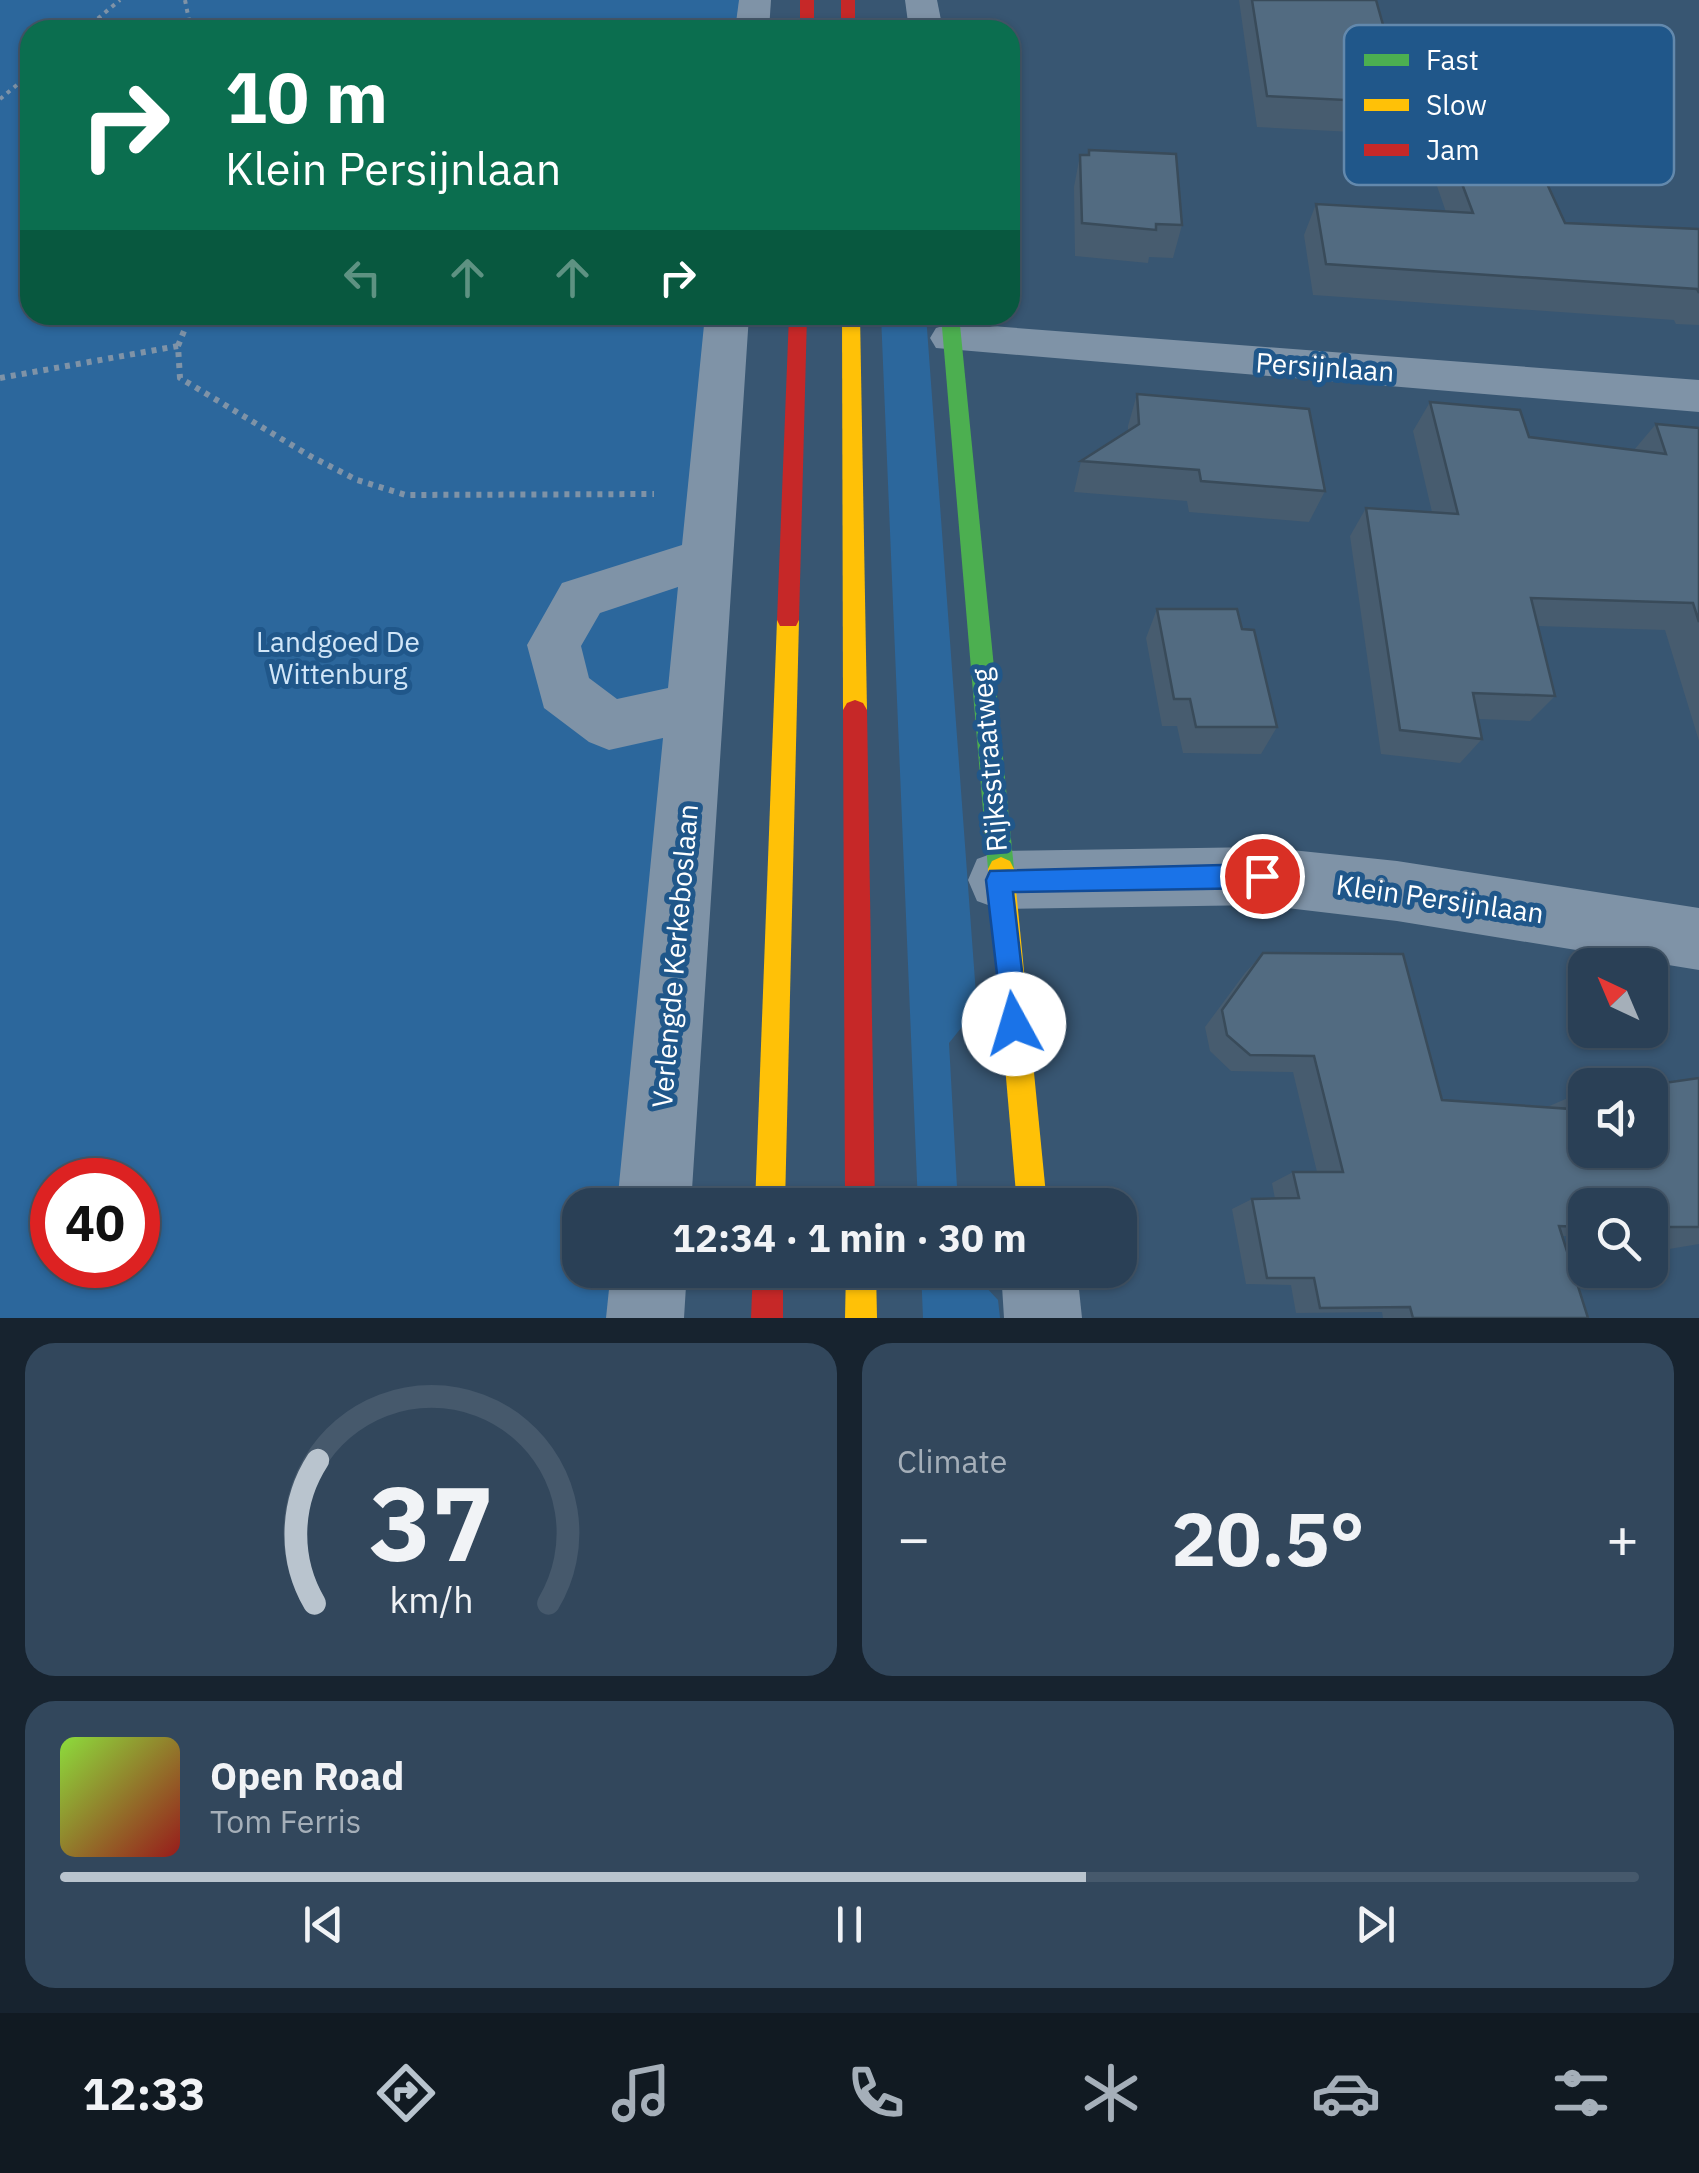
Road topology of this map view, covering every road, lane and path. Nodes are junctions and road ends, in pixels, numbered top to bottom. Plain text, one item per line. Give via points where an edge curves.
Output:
1 (120, 0) edge
2 (96, 20) edge
3 (20, 82) edge
4 (0, 99) edge
5 (186, 325) edge
6 (726, 325) edge
7 (798, 325) edge
8 (851, 325) edge
9 (951, 326) edge
10 (178, 346) junction
11 (0, 378) edge
12 (1699, 396) edge
13 (711, 493) junction
14 (707, 558) junction
15 (695, 707) junction
16 (999, 880) junction
17 (1699, 938) edge
18 (655, 1188) edge
19 (771, 1188) edge
20 (860, 1188) edge
21 (1030, 1188) edge
22 (648, 1288) edge
23 (767, 1288) edge
24 (861, 1288) edge
25 (1041, 1288) edge
26 (645, 1318) edge
27 (766, 1318) edge
28 (862, 1318) edge
29 (1044, 1318) edge

1 - 2 path
3 - 4 path
5 - 10 path
6 - 13 street, Verlengde Kerkeboslaan
7 - 19 main road
8 - 20 main road
9 - 12 street, Persijnlaan
9 - 16 main road, Rijksstraatweg
10 - 11 path
10 - 13 path via 180,378 310,456 406,495
13 - 14 street, Verlengde Kerkeboslaan
14 - 15 street, Verlengde Kerkeboslaan
14 - 15 street via 581,598 554,645 564,691 609,725
15 - 18 street, Verlengde Kerkeboslaan
16 - 17 street, Klein Persijnlaan via 1262,876
16 - 21 main road, Rijksstraatweg
22 - 26 street
23 - 27 main road
24 - 28 main road
25 - 29 street

